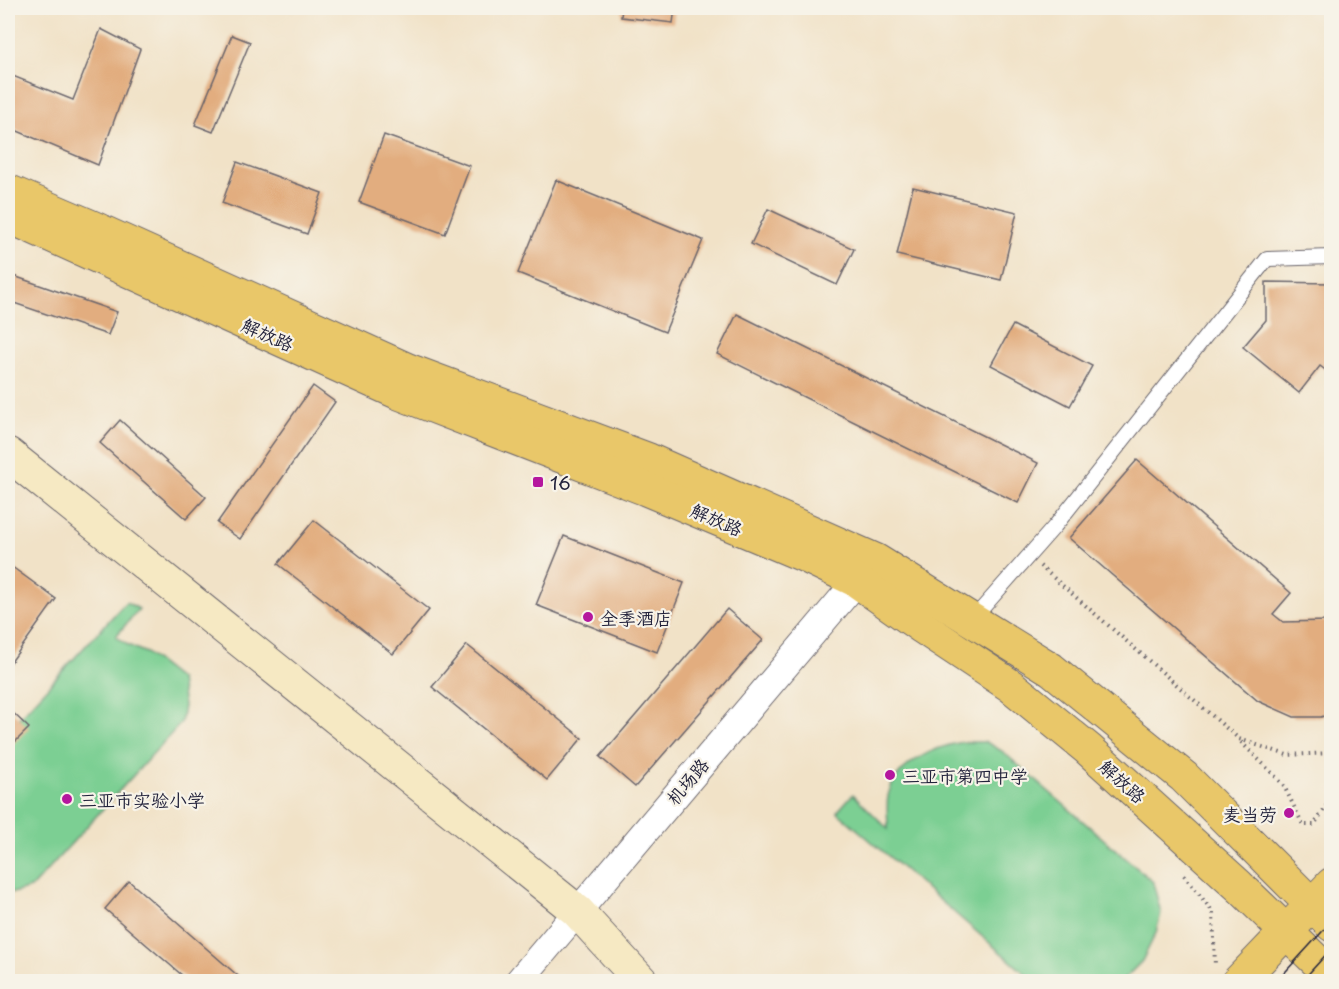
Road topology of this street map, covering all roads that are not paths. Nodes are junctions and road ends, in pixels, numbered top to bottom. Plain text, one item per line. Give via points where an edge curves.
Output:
1 (8, 191) edge
2 (8, 216) edge
3 (1332, 257) edge
4 (8, 454) edge
5 (857, 581) junction
6 (972, 621) junction
7 (1325, 904) edge
8 (577, 911) junction
9 (1286, 931) junction
10 (1331, 979) edge
11 (518, 981) edge
12 (642, 981) edge
13 (1238, 981) edge

1 - 6 main road, 解放路 via 408,370 649,460 875,560
2 - 5 main road, 解放路 via 399,393 646,489
3 - 6 lane via 1267,259 1055,526
4 - 8 street
5 - 8 street, 机场路
5 - 9 main road, 解放路 via 1011,686 1088,749
6 - 7 main road, 解放路 via 1051,669 1184,777
7 - 9 main road
8 - 11 street, 机场路
8 - 12 street
9 - 10 main road, 解放路
9 - 13 main road

